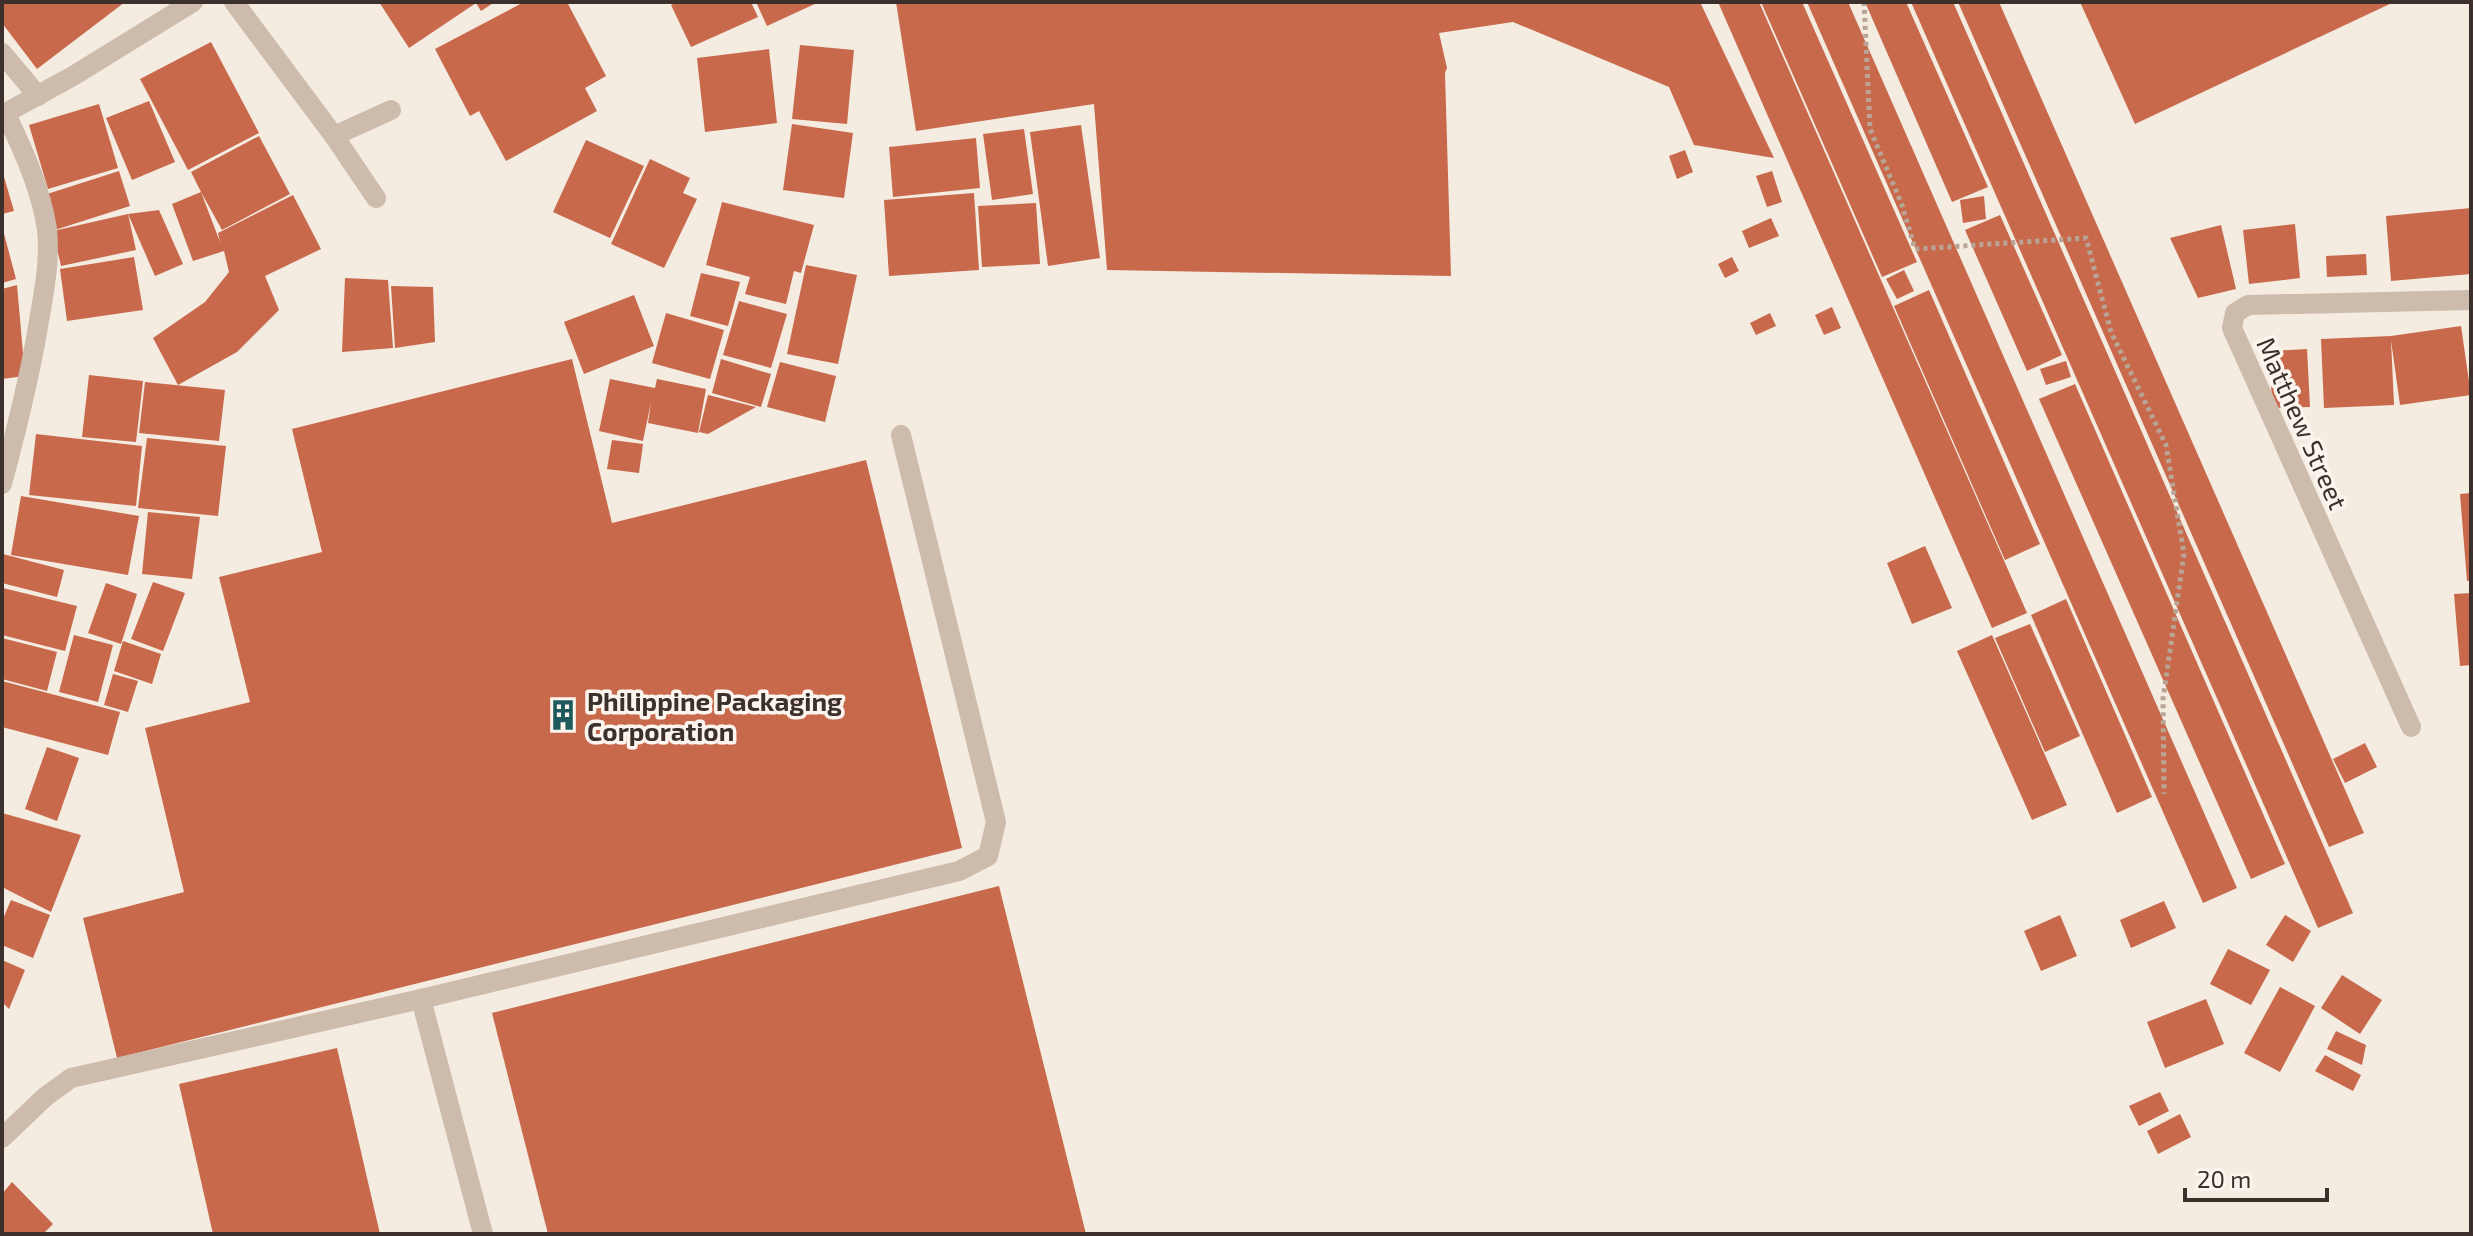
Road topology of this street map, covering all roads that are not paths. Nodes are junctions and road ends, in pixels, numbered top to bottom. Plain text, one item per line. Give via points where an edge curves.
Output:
1 (193, 2) edge
2 (234, 2) edge
3 (2, 53) edge
4 (38, 96) junction
5 (391, 110) dead end
6 (4, 114) edge
7 (334, 136) junction
8 (376, 198) dead end
9 (2471, 300) edge
10 (901, 435) dead end
11 (2, 484) edge
12 (2411, 727) dead end
13 (421, 999) junction
14 (2, 1138) edge
15 (483, 1234) edge

1 - 4 street
2 - 7 street
3 - 4 street
4 - 6 street
5 - 7 street
6 - 11 street via 36,187 48,263 30,379
7 - 8 street
9 - 12 street, Matthew Street via 2248,305 2235,313 2232,328
10 - 13 street via 996,822 988,856 959,871
13 - 14 street via 71,1078
13 - 15 street

